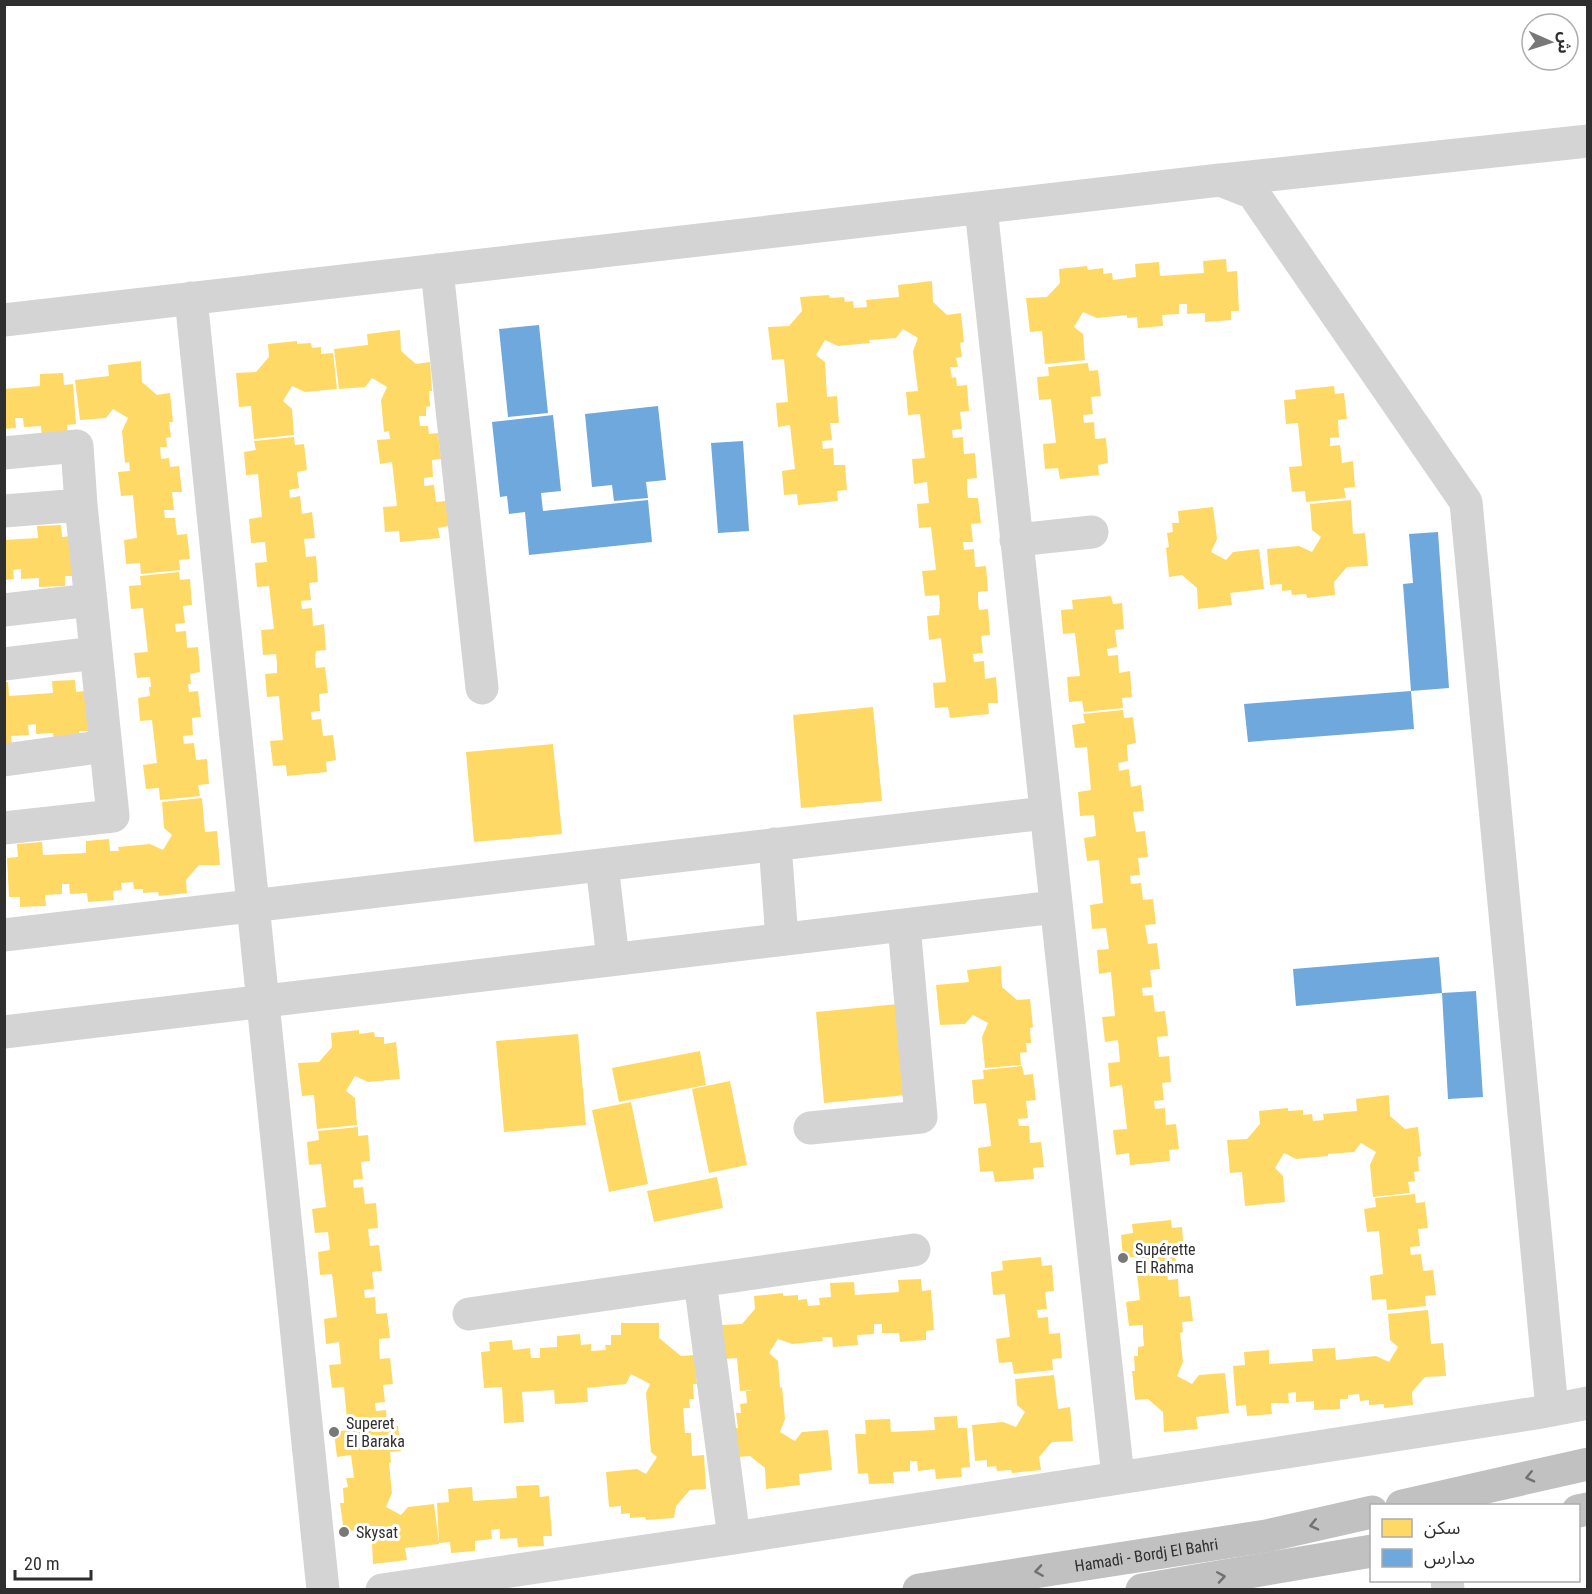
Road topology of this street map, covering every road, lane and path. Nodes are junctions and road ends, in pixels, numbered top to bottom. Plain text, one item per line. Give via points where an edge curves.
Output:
1 (1587, 141) edge
2 (1220, 180) junction
3 (981, 208) junction
4 (437, 270) junction
5 (191, 298) junction
6 (4, 320) edge
7 (4, 453) edge
8 (81, 505) junction
9 (4, 511) edge
10 (1092, 532) dead end
11 (1016, 540) junction
12 (91, 600) junction
13 (4, 610) edge
14 (96, 653) junction
15 (4, 664) edge
16 (482, 688) dead end
17 (106, 746) junction
18 (4, 760) edge
19 (1046, 813) junction
20 (4, 828) edge
21 (775, 844) junction
22 (602, 865) junction
23 (252, 906) junction
24 (1055, 907) junction
25 (904, 925) junction
26 (4, 935) edge
27 (782, 939) junction
28 (613, 959) junction
29 (262, 1001) junction
30 (4, 1032) edge
31 (810, 1128) dead end
32 (914, 1250) dead end
33 (700, 1281) junction
34 (469, 1314) dead end
35 (1587, 1403) edge
36 (1551, 1409) junction
37 (1587, 1464) edge
38 (1118, 1477) junction
39 (1411, 1504) edge
40 (1370, 1512) edge
41 (734, 1538) junction
42 (1370, 1551) edge
43 (324, 1590) edge
44 (382, 1590) edge
45 (919, 1590) edge
46 (1142, 1590) edge

1 - 2 street
2 - 3 street
2 - 36 street via 1253,194 1466,502
3 - 4 street
3 - 11 street
4 - 5 street
4 - 16 street
5 - 6 street
5 - 23 street
7 - 8 street via 77,446
8 - 9 street
8 - 12 street
10 - 11 street
11 - 19 street
12 - 13 street
12 - 14 street
14 - 15 street
14 - 17 street
17 - 18 street
17 - 20 street via 113,816
19 - 21 street
19 - 24 street
21 - 22 street
21 - 27 street
22 - 23 street
22 - 28 street
23 - 26 street
23 - 29 street
24 - 25 street
24 - 38 street
25 - 27 street
25 - 31 street via 921,1118
27 - 28 street
28 - 29 street
29 - 30 street
29 - 43 street
32 - 33 street
33 - 34 street
33 - 41 street
35 - 36 street
36 - 38 street
37 -> 39 highway
38 - 41 street
40 -> 45 highway, Hamadi - Bordj El Bahri via 1266,1536
41 - 44 street
46 -> 42 highway, Hamadi - Bordj El Bahri

